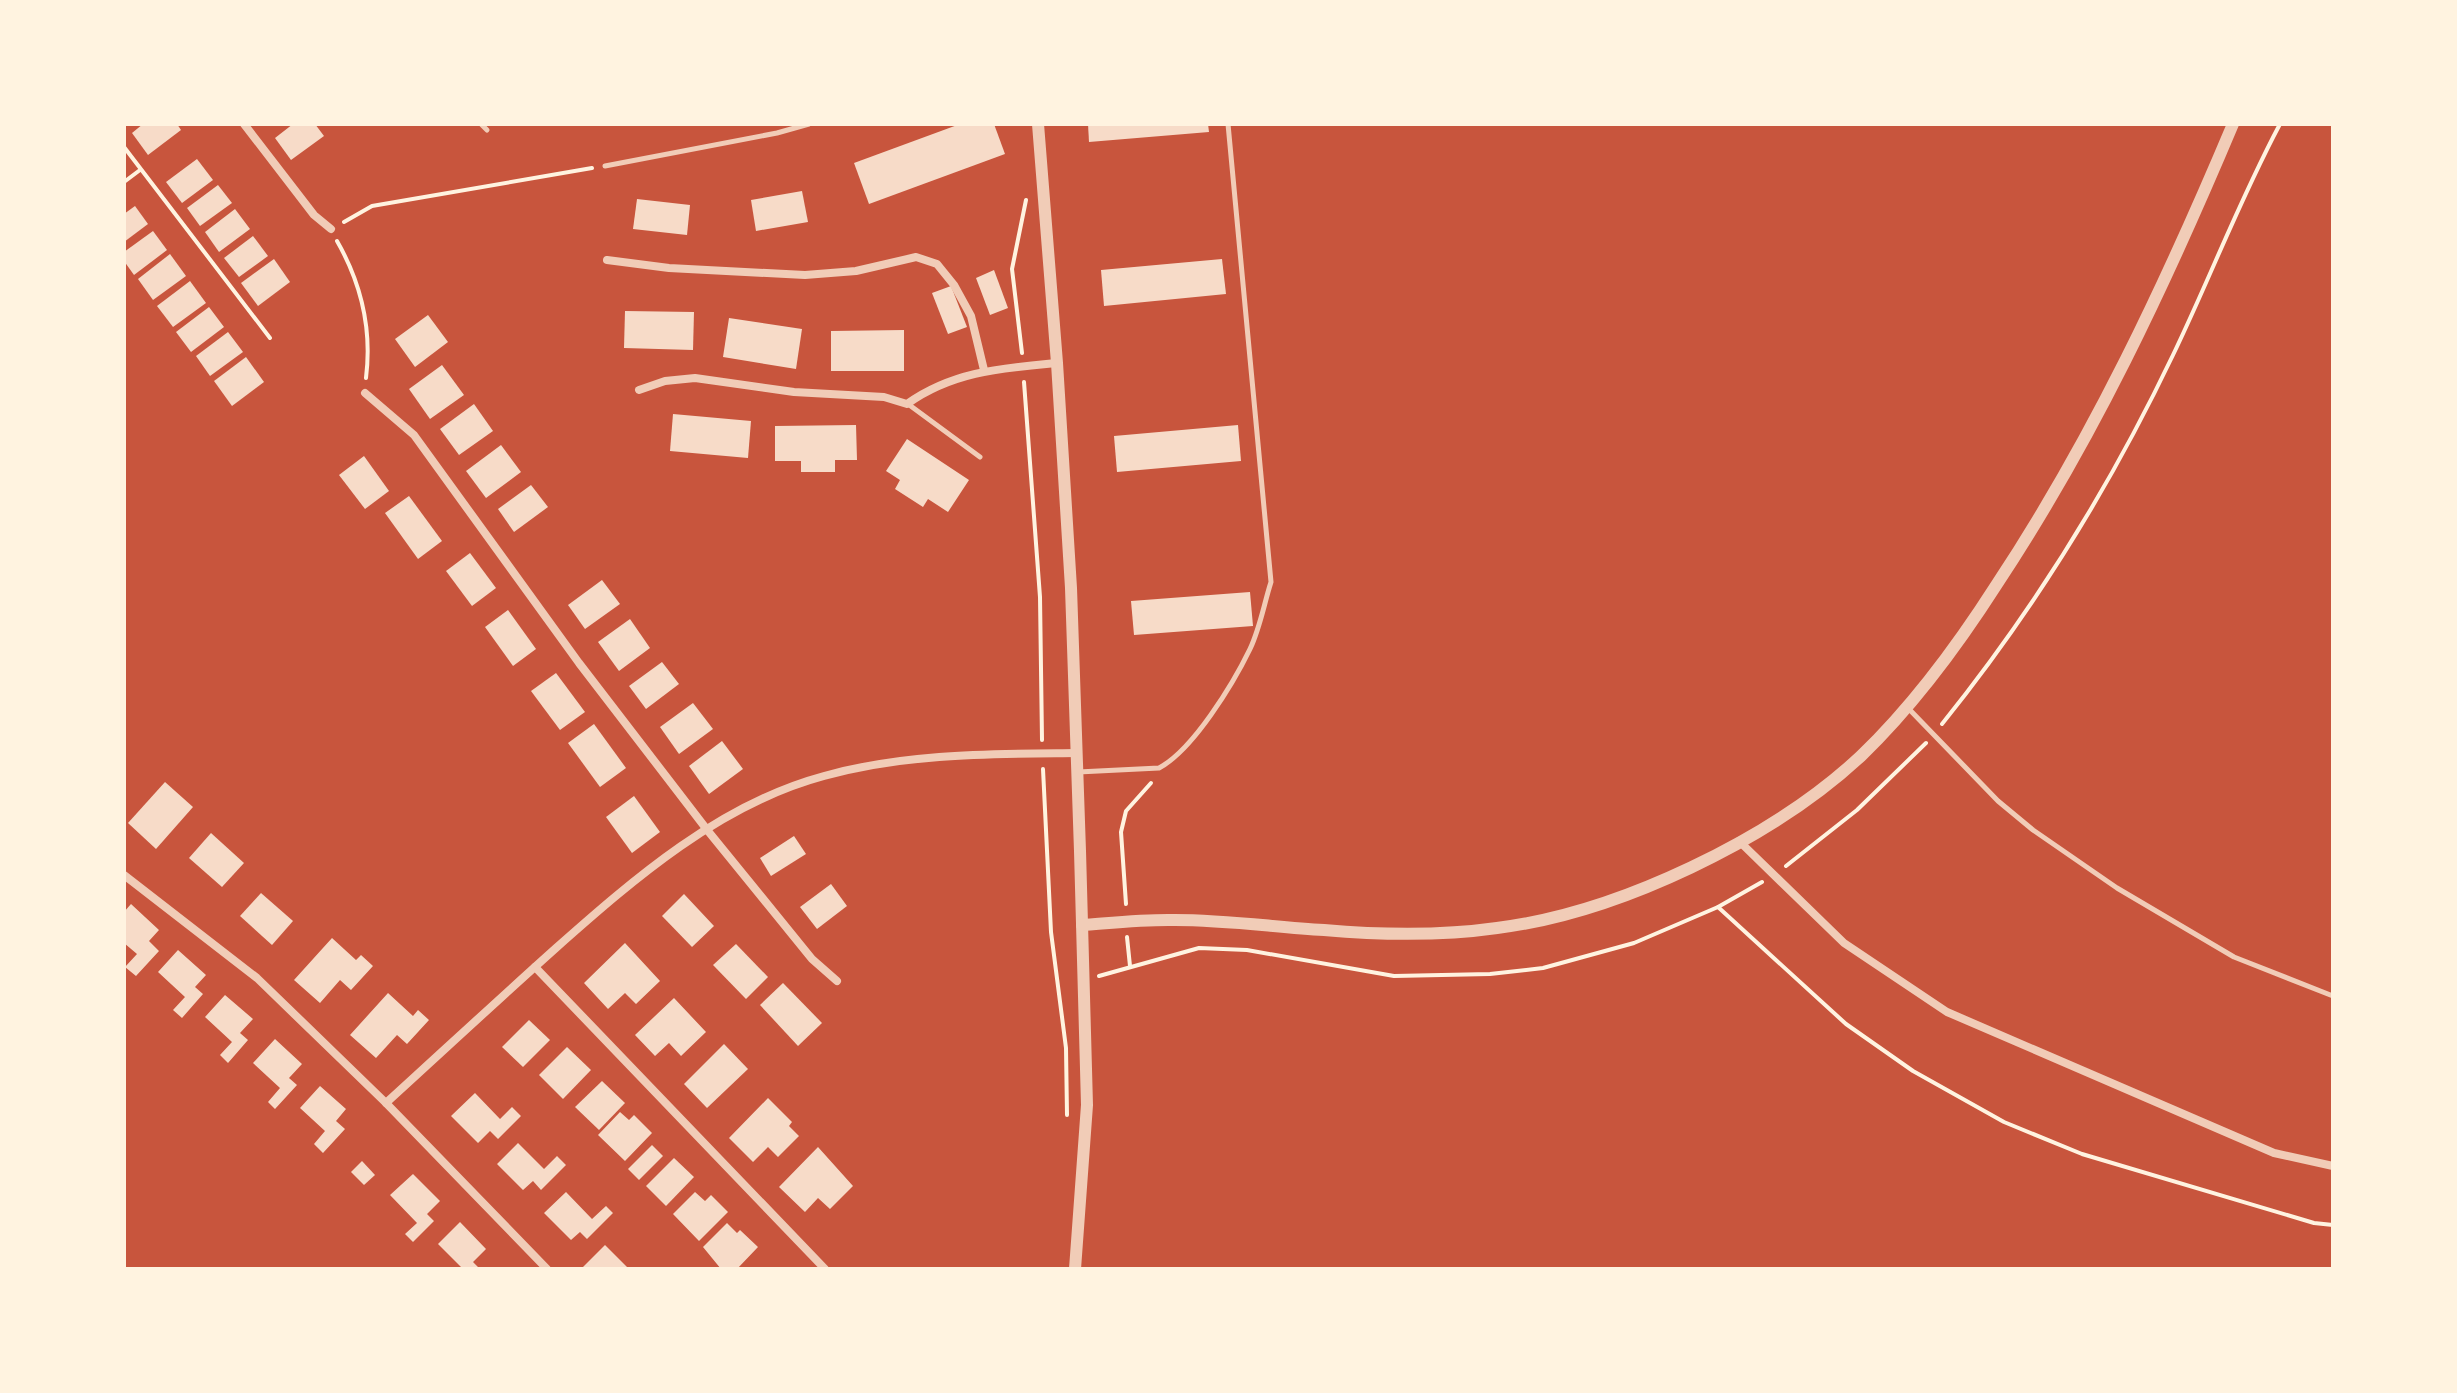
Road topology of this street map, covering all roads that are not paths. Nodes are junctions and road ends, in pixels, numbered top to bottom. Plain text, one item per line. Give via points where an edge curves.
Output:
1 (244, 124) edge
2 (481, 124) edge
3 (809, 124) edge
4 (1038, 124) edge
5 (1228, 124) edge
6 (2233, 124) edge
7 (487, 130) dead end
8 (605, 166) road end
9 (331, 229) road end
10 (607, 260) dead end
11 (1057, 363) junction
12 (984, 370) junction
13 (639, 390) dead end
14 (365, 393) road end
15 (907, 404) junction
16 (980, 457) dead end
17 (1906, 706) junction
18 (1076, 753) junction
19 (1077, 772) junction
20 (708, 831) junction
21 (1739, 841) junction
22 (124, 875) edge
23 (1082, 925) junction
24 (535, 967) junction
25 (837, 981) dead end
26 (2333, 996) edge
27 (386, 1103) junction
28 (2333, 1166) edge
29 (547, 1269) edge
30 (825, 1269) edge
31 (1075, 1269) edge

1 - 9 street via 314,215
2 - 7 lane
3 - 8 lane
4 - 11 street
5 - 19 lane via 1271,582 1251,648 1203,727 1169,763 1159,768
6 - 17 street via 2146,323 2054,494 1978,613
10 - 12 street via 805,275 856,271 916,257 937,264 954,285 971,316
11 - 12 street
11 - 18 street
12 - 15 street via 927,389
13 - 15 street via 695,378 794,392 884,397
14 - 20 street via 414,435
15 - 16 lane
17 - 21 street via 1827,784
17 - 26 lane via 1998,801 2117,888 2234,957
18 - 19 street
18 - 20 street via 872,764 765,797
19 - 23 street
20 - 24 street via 617,894
20 - 25 street via 812,959
21 - 23 street via 1656,884 1552,917 1497,928 1380,933 1169,920
21 - 28 street via 1844,943 1947,1012 2274,1153
22 - 27 street via 257,978
23 - 31 street via 1087,1105
24 - 27 street
24 - 30 street
27 - 29 street

